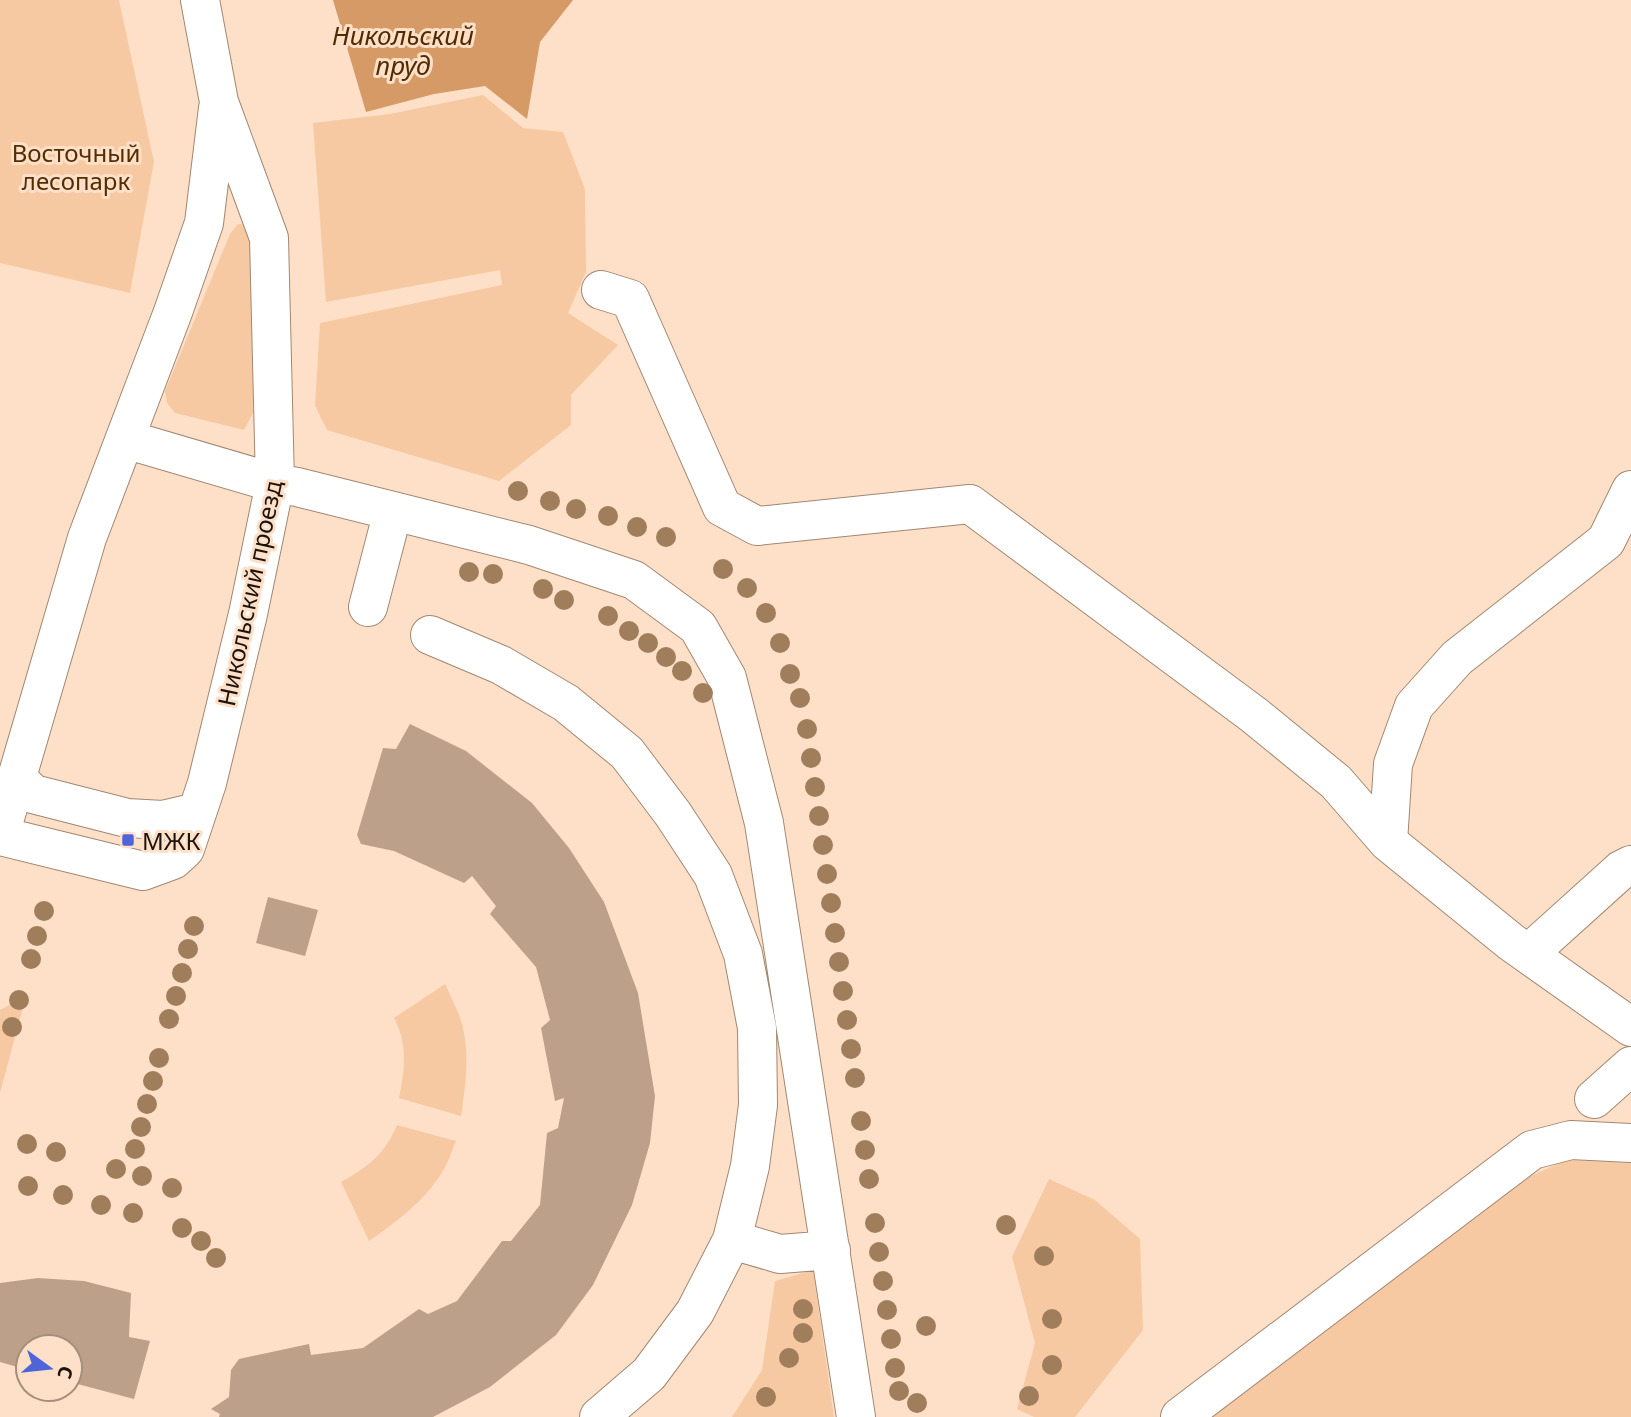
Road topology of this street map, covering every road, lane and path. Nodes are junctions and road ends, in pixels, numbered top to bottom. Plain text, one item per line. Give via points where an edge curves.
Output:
1 (200, 0) edge
2 (219, 102) junction
3 (601, 290) dead end
4 (125, 439) junction
5 (275, 483) junction
6 (1631, 491) edge
7 (393, 512) junction
8 (368, 607) dead end
9 (430, 635) dead end
10 (16, 777) junction
11 (197, 812) junction
12 (0, 835) edge
13 (1388, 842) junction
14 (1631, 865) edge
15 (1528, 954) junction
16 (1631, 1027) edge
17 (1631, 1066) edge
18 (1594, 1099) dead end
19 (1631, 1143) edge
20 (732, 1240) junction
21 (831, 1250) junction
22 (600, 1417) edge
23 (856, 1417) edge
24 (1180, 1417) edge

1 - 2 street, Никольский проезд
2 - 4 street, Никольский проезд via 204,223
2 - 5 street, Никольский проезд via 269,238
3 - 13 street via 629,299 722,508 757,527 970,505 1254,715 1336,782
4 - 5 street
4 - 10 street, Никольский проезд via 87,538
5 - 7 street
5 - 11 street, Никольский проезд via 248,614
6 - 13 street via 1606,541 1457,658 1414,706 1393,764
7 - 8 street
7 - 21 street via 528,545 634,580 698,627 727,678 764,822
9 - 20 street via 501,665 566,703 627,754 713,875 743,954 757,1028 758,1105 750,1166
10 - 11 street via 33,794 127,818 163,820
10 - 12 street, Никольский проезд
11 - 12 street, Никольский проезд via 185,849 173,860 143,872
13 - 15 street
14 - 15 street
15 - 16 street
17 - 18 street
19 - 24 street via 1571,1140 1532,1150
20 - 21 street via 780,1254
20 - 22 street via 695,1312 649,1374
21 - 23 street

